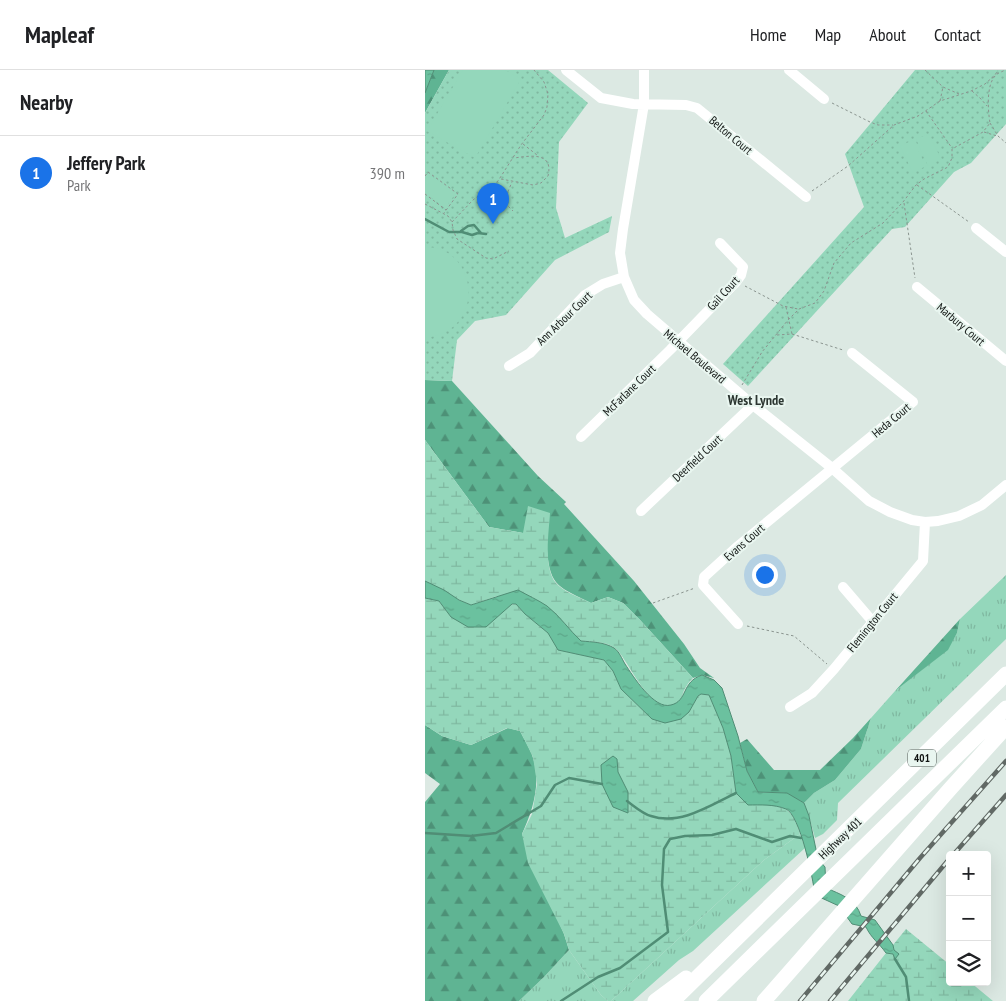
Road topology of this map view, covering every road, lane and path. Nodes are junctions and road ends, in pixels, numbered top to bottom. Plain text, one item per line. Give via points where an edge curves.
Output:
1 (535, 70) edge
2 (566, 70) edge
3 (644, 70) edge
4 (789, 70) edge
5 (925, 70) edge
6 (998, 70) edge
7 (1005, 70) edge
8 (995, 75) junction
9 (943, 87) junction
10 (971, 91) junction
11 (959, 94) junction
12 (824, 99) joint
13 (940, 101) junction
14 (644, 104) junction
15 (987, 107) junction
16 (926, 111) junction
17 (990, 123) junction
18 (894, 125) junction
19 (983, 132) junction
20 (998, 136) junction
21 (1006, 143) edge
22 (522, 144) junction
23 (952, 149) junction
24 (539, 156) junction
25 (513, 158) junction
26 (425, 176) edge
27 (500, 179) junction
28 (512, 182) junction
29 (916, 185) junction
30 (493, 186) junction
31 (425, 194) edge
32 (807, 197) joint
33 (504, 202) junction
34 (903, 202) junction
35 (425, 204) edge
36 (447, 210) junction
37 (513, 211) dead end
38 (444, 213) junction
39 (453, 222) junction
40 (976, 228) joint
41 (720, 243) dead end
42 (509, 251) dead end
43 (1006, 252) edge
44 (624, 277) junction
45 (736, 282) junction
46 (917, 287) joint
47 (786, 306) junction
48 (799, 309) junction
49 (788, 320) junction
50 (792, 334) junction
51 (776, 335) junction
52 (677, 342) junction
53 (852, 353) joint
54 (1006, 361) edge
55 (509, 366) dead end
56 (737, 392) junction
57 (753, 405) junction
58 (581, 437) dead end
59 (833, 468) junction
60 (1006, 485) edge
61 (641, 511) dead end
62 (925, 522) junction
63 (703, 585) junction
64 (843, 587) dead end
65 (653, 603) dead end
66 (873, 622) junction
67 (738, 624) joint
68 (834, 669) junction
69 (1006, 674) edge
70 (790, 707) dead end
71 (1006, 708) edge
72 (1006, 727) edge
73 (723, 950) junction
74 (655, 1001) edge
75 (673, 1001) edge
76 (706, 1001) edge
77 (764, 1001) edge

1 - 22 path via 546,88 547,107
2 - 14 street, Belton Court via 601,98
3 - 14 street, Michael Boulevard
4 - 12 street
5 - 9 path
6 - 8 path
7 - 8 path
8 - 10 path
8 - 15 path
9 - 11 path
9 - 13 path
10 - 11 path
10 - 15 path
11 - 13 path
12 - 18 path via 878,125
13 - 16 path
14 - 32 street, Belton Court via 697,108
14 - 44 street, Michael Boulevard via 620,253
15 - 17 path
16 - 18 path
16 - 23 path
17 - 19 path
17 - 20 path
18 - 32 path
19 - 20 path
19 - 23 path
20 - 21 path
22 - 24 path
22 - 25 path
23 - 29 path via 953,158 948,167
24 - 25 path
24 - 28 path via 547,164 549,173 545,181 538,185
25 - 27 path
26 - 36 path via 428,172 458,194
27 - 28 path
27 - 30 path
28 - 33 path
29 - 34 path
29 - 40 path
30 - 33 path
30 - 39 path via 473,200
31 - 36 path
33 - 37 path
34 - 46 path
34 - 48 path via 883,224 851,243 834,263 824,292 815,303
35 - 38 path
36 - 38 path
38 - 39 path
39 - 42 path via 457,239 485,258 493,259
40 - 43 street
41 - 45 street, Gail Court via 743,267
44 - 52 street, Michael Boulevard via 634,300
44 - 55 street, Ann Arbour Court via 585,295 530,352
45 - 47 path
45 - 52 street, Gail Court
46 - 54 street, Marbury Court
47 - 48 path
47 - 49 path
48 - 49 path
49 - 50 path
49 - 51 path
50 - 51 path
50 - 53 path
51 - 56 path
52 - 56 street, Michael Boulevard
52 - 58 street, McFarlane Court
53 - 59 street, Heda Court via 913,402
56 - 57 street, Michael Boulevard
57 - 59 street, Michael Boulevard
57 - 61 street, Deerfield Court
59 - 62 street, Michael Boulevard via 869,501 890,512
59 - 63 street, Evans Court via 738,546 704,577
60 - 62 street, Michael Boulevard via 967,512
62 - 66 street, Flemington Court via 923,561
63 - 65 path
63 - 67 street
64 - 66 street
66 - 68 street, Flemington Court
67 - 68 path via 794,636
68 - 70 street, Flemington Court via 812,693
69 - 73 highway, Highway 401 / 401
71 - 76 highway, Highway 401 / 401
72 - 77 highway
73 - 74 highway
73 - 75 highway, Highway 401 / 401

